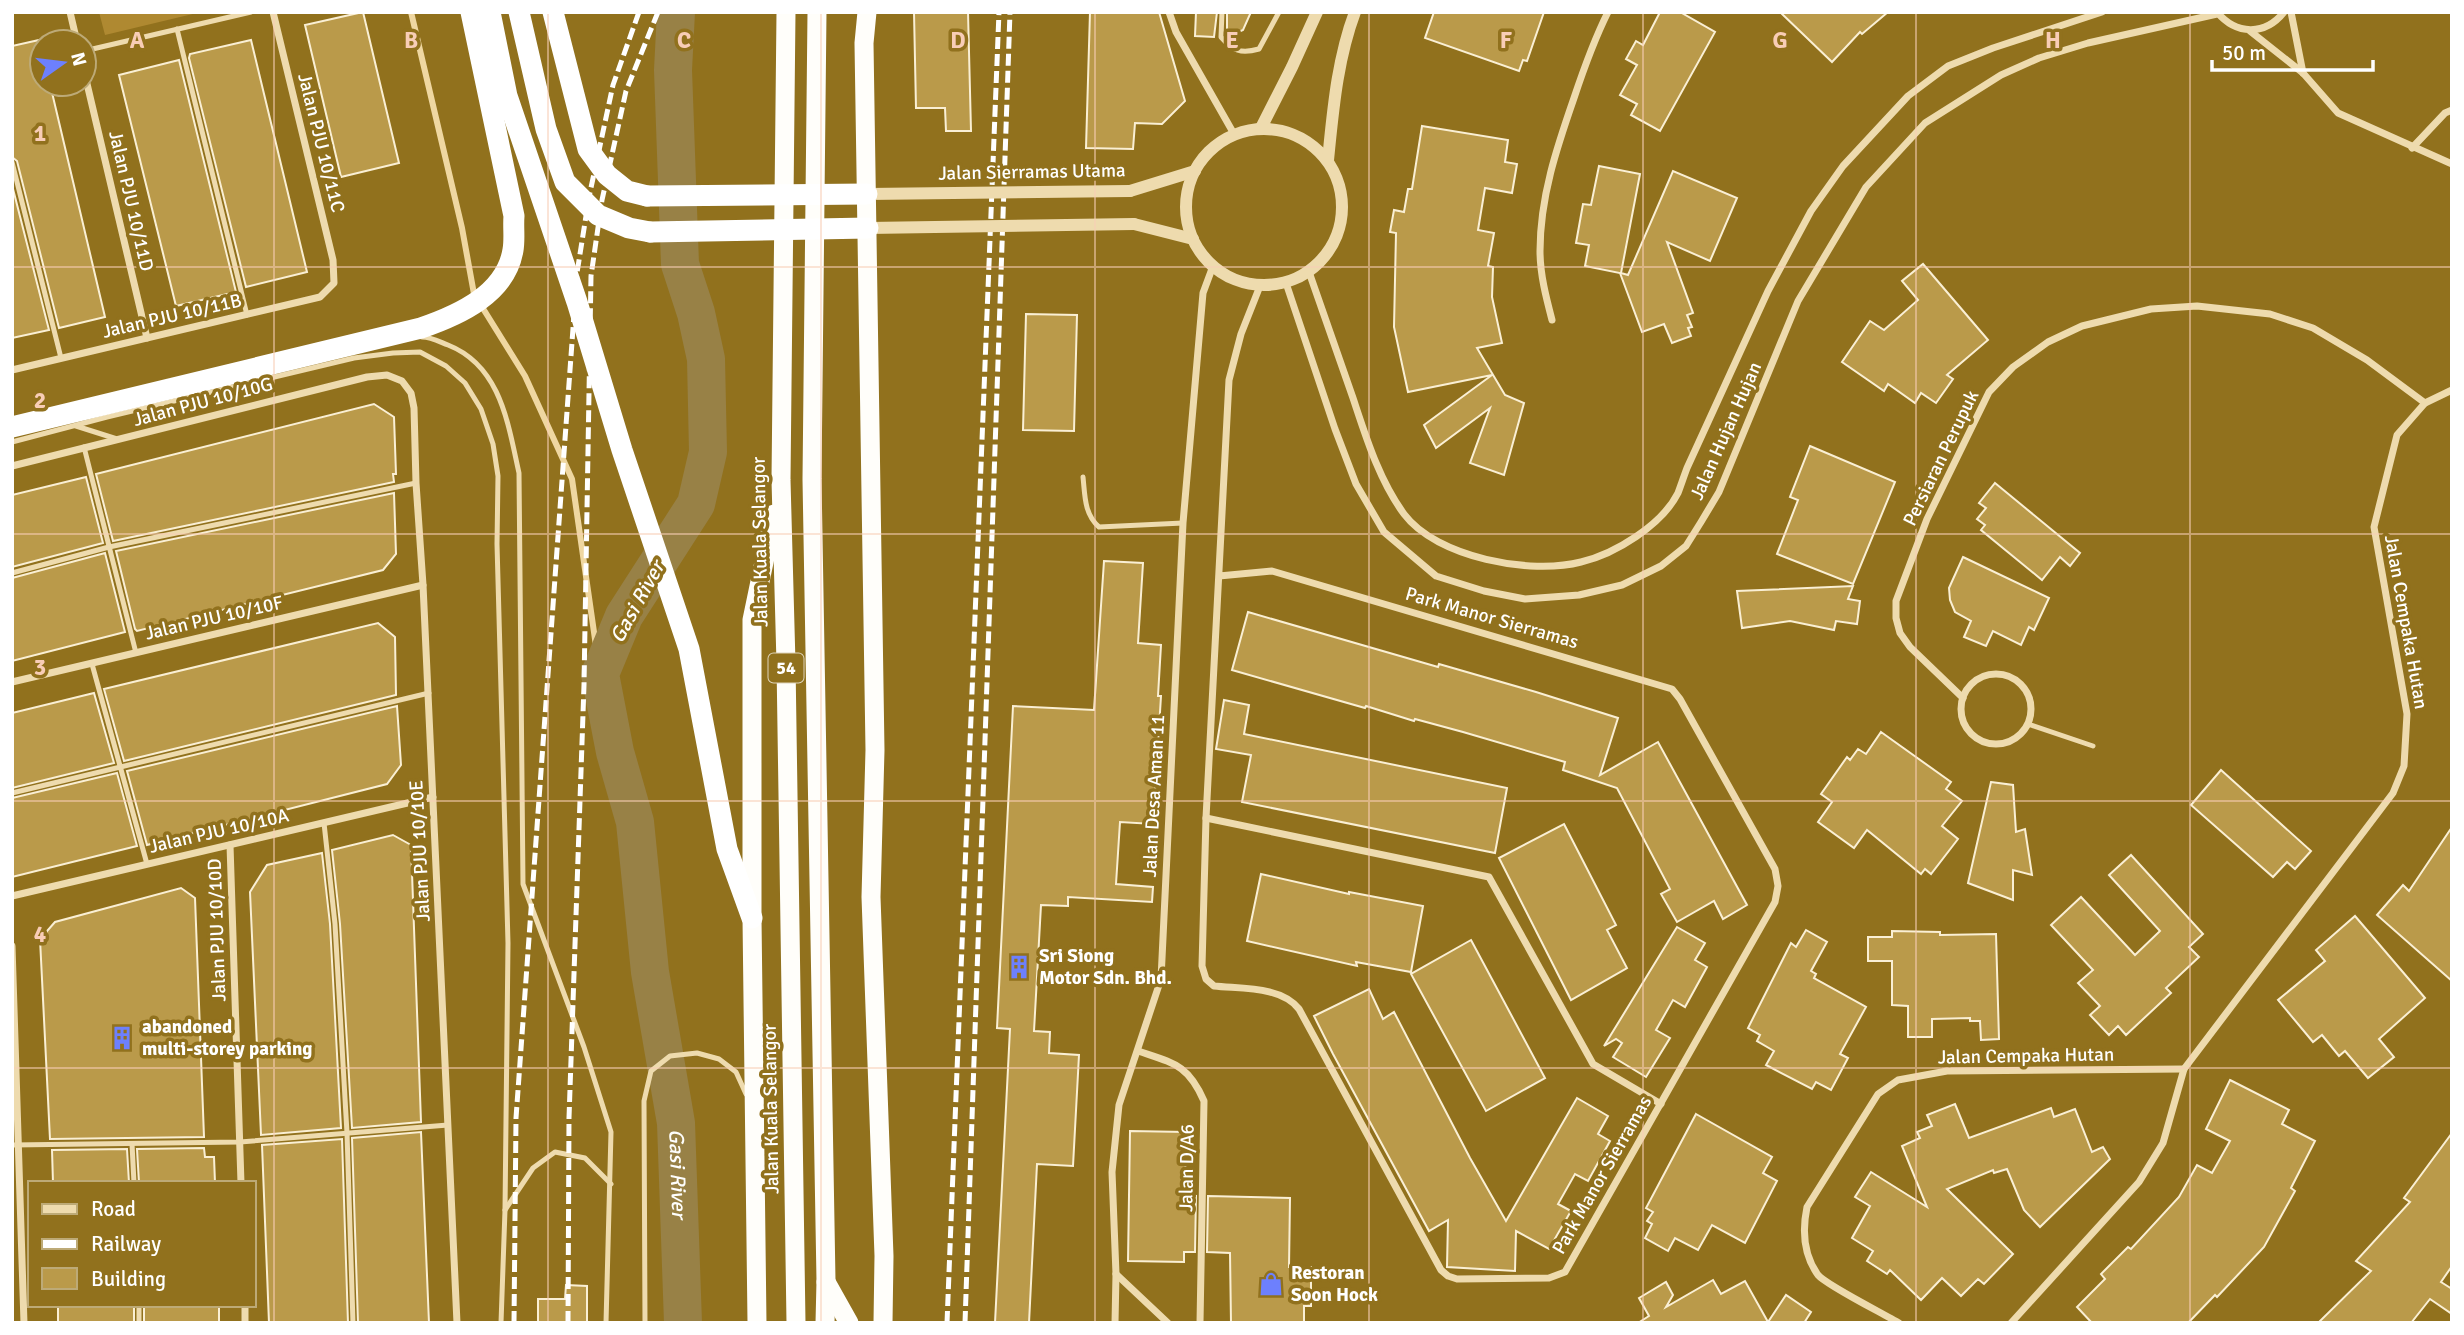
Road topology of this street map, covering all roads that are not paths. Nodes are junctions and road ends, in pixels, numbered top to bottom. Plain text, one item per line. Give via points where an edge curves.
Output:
1 (251, 12) edge
2 (273, 12) edge
3 (471, 12) edge
4 (490, 12) edge
5 (519, 12) edge
6 (555, 12) edge
7 (786, 12) edge
8 (817, 12) edge
9 (867, 12) edge
10 (1169, 12) edge
11 (1222, 12) edge
12 (1279, 12) edge
13 (1317, 12) edge
14 (1354, 12) edge
15 (1608, 12) edge
16 (2102, 12) edge
17 (2284, 12) edge
18 (2291, 12) edge
19 (2217, 13) edge
20 (177, 30) junction
21 (2250, 31) junction
22 (98, 48) edge
23 (2304, 73) junction
24 (90, 98) edge
25 (2452, 110) edge
26 (1261, 128) junction
27 (1234, 134) junction
28 (2413, 148) junction
29 (1328, 160) junction
30 (12, 162) edge
31 (2452, 164) edge
32 (1195, 171) junction
33 (867, 194) junction
34 (868, 228) junction
35 (1192, 239) junction
36 (1213, 266) junction
37 (1309, 272) junction
38 (334, 283) joint
39 (1286, 283) junction
40 (1260, 286) junction
41 (247, 314) junction
42 (1552, 320) dead end
43 (379, 337) junction
44 (147, 338) junction
45 (61, 358) junction
46 (12, 370) edge
47 (402, 381) joint
48 (2452, 390) edge
49 (2425, 403) junction
50 (74, 425) junction
51 (12, 427) edge
52 (120, 440) junction
53 (12, 442) edge
54 (84, 447) junction
55 (12, 466) edge
56 (1083, 477) dead end
57 (781, 480) junction
58 (416, 482) junction
59 (1183, 523) junction
60 (109, 547) junction
61 (12, 573) edge
62 (1219, 576) junction
63 (423, 585) junction
64 (136, 653) junction
65 (92, 664) junction
66 (12, 682) edge
67 (429, 693) junction
68 (1962, 698) junction
69 (2028, 724) junction
70 (2093, 746) dead end
71 (120, 767) junction
72 (12, 793) edge
73 (433, 797) junction
74 (1206, 818) junction
75 (324, 823) junction
76 (230, 845) junction
77 (147, 864) junction
78 (12, 896) edge
79 (752, 918) junction
80 (12, 946) edge
81 (1138, 1051) junction
82 (2184, 1069) junction
83 (1661, 1104) junction
84 (754, 1116) junction
85 (448, 1125) junction
86 (347, 1133) junction
87 (240, 1142) junction
88 (132, 1144) junction
89 (15, 1145) edge
90 (134, 1181) edge
91 (241, 1181) edge
92 (611, 1184) junction
93 (505, 1210) junction
94 (1116, 1274) junction
95 (826, 1281) junction
96 (24, 1323) edge
97 (353, 1323) edge
98 (457, 1323) edge
99 (501, 1323) edge
100 (606, 1323) edge
101 (645, 1323) edge
102 (757, 1323) edge
103 (796, 1323) edge
104 (825, 1323) edge
105 (849, 1323) edge
106 (883, 1323) edge
107 (1115, 1323) edge
108 (1168, 1323) edge
109 (1200, 1323) edge
110 (1899, 1323) edge
111 (2011, 1323) edge

1 - 20 lane
2 - 38 street, Jalan PJU 10/11C via 333,260
3 - 43 highway via 513,216 513,251 503,278 464,310 421,328
4 - 79 highway via 507,96 689,649 727,849
5 - 34 highway, bridge via 546,129 565,183 598,215 650,232
6 - 33 highway, bridge via 588,149 607,175 627,191 647,196
7 - 57 highway, Jalan Kuala Selangor / 54
8 - 95 highway, 54 via 812,479
9 - 33 highway
10 - 27 street via 1175,32
11 - 12 lane via 1221,37 1231,49 1244,54 1259,49
13 - 26 street
14 - 29 street via 1334,96
15 - 42 street via 1553,158 1542,215 1540,252
16 - 37 street, Jalan Hujan Hujan via 1948,66 1908,96 1843,166 1811,211 1762,304 1677,495 1633,539 1598,558 1563,567 1488,562 1427,535 1405,515 1377,463
17 - 21 street via 2274,23
18 - 23 street
19 - 21 street via 2237,28
19 - 39 street, Jalan Hujan Hujan via 2039,58 2001,75 1925,123 1866,187 1798,301 1719,492 1686,546 1622,585 1579,595 1525,599 1484,592 1436,576 1384,532 1356,484
20 - 22 lane
20 - 41 lane
21 - 23 street
23 - 28 street via 2339,113
24 - 44 street, Jalan PJU 10/11D
25 - 28 street
26 - 27 street
26 - 29 street via 1286,131 1309,142
27 - 32 street via 1211,149
28 - 31 street
29 - 37 street via 1339,183 1343,208 1339,232 1327,255
30 - 45 lane
32 - 33 street, Jalan Sierramas Utama, bridge via 1130,191
32 - 35 street via 1187,193
33 - 34 highway
34 - 35 street, bridge via 1134,224
34 - 106 highway via 875,750 871,897
35 - 36 street
36 - 40 street via 1235,280
36 - 59 street, Jalan Desa Aman 11 via 1203,293
37 - 39 street
38 - 41 street, Jalan PJU 10/11B via 320,298
39 - 40 street
40 - 62 street, Park Manor Sierramas via 1229,380
41 - 44 street, Jalan PJU 10/11B
43 - 51 highway
43 - 92 lane via 427,337 464,351 483,367 509,429 519,473 523,884 611,1132
44 - 45 street, Jalan PJU 10/11B
45 - 46 street, Jalan PJU 10/11B
47 - 52 street, Jalan PJU 10/10G via 387,375 345,382
47 - 58 street, Jalan PJU 10/10E via 414,408
48 - 49 street, Jalan Cempaka Hutan
49 - 68 street, Persiaran Perupuk via 2314,328 2270,314 2197,306 2151,309 2082,326 2048,342 2013,367 1989,392 1927,519 1896,601 1900,633
49 - 82 street, Jalan Cempaka Hutan via 2397,435 2374,527 2407,714 2404,766 2393,793
50 - 52 lane
50 - 53 lane
50 - 93 lane via 393,353 420,352 446,366 465,383 481,409 498,476 508,943
52 - 54 street, Jalan PJU 10/10G
54 - 55 street, Jalan PJU 10/10G
54 - 60 lane
56 - 59 lane via 1087,510 1099,527
57 - 79 highway via 752,620
57 - 103 highway, Jalan Kuala Selangor / 54
58 - 60 lane
58 - 63 street, Jalan PJU 10/10E
59 - 81 street, Jalan Desa Aman 11 via 1161,979
60 - 61 lane
60 - 64 lane
62 - 74 street, Park Manor Sierramas
62 - 83 street, Park Manor Sierramas via 1272,571 1672,689 1775,869 1779,886 1775,902
63 - 64 street, Jalan PJU 10/10F
63 - 67 street, Jalan PJU 10/10E
64 - 65 street, Jalan PJU 10/10F
65 - 66 street, Jalan PJU 10/10F
65 - 71 lane
67 - 71 lane
67 - 73 street, Jalan PJU 10/10E
68 - 69 street via 1966,727 1991,744 2019,736
68 - 69 street via 1971,684 1985,676 2001,674 2017,680 2027,692
69 - 70 lane
71 - 72 lane
71 - 77 lane
73 - 75 street, Jalan PJU 10/10A
73 - 85 street, Jalan PJU 10/10E
74 - 83 street via 1489,877 1593,1063
74 - 83 street, Park Manor Sierramas via 1202,966 1206,979 1214,986 1291,999 1448,1276 1549,1278 1565,1272
75 - 76 street, Jalan PJU 10/10A
75 - 86 lane
76 - 77 street, Jalan PJU 10/10A
76 - 87 street, Jalan PJU 10/10D
77 - 78 street, Jalan PJU 10/10A
79 - 84 highway
80 - 89 street
81 - 94 street, Jalan Desa Aman 11 via 1119,1105 1114,1158
81 - 109 street, Jalan D/A6 via 1187,1071 1204,1101
82 - 110 street, Jalan Cempaka Hutan via 1947,1072 1898,1080 1878,1094 1807,1207 1804,1246 1819,1277
82 - 111 street, Jalan Cempaka Hutan via 2163,1143 2139,1182
84 - 101 lane via 736,1072 719,1059 697,1053 670,1056 650,1071 643,1101
84 - 102 highway
85 - 86 lane
85 - 98 street, Jalan PJU 10/10E
86 - 87 lane
86 - 97 lane
87 - 88 lane
87 - 91 street, Jalan PJU 10/10D
88 - 89 lane
88 - 90 lane
89 - 96 street
92 - 93 lane via 585,1158 555,1152 533,1168
92 - 100 lane
93 - 99 lane
94 - 107 street, Jalan Desa Aman 11
94 - 108 street
95 - 104 highway, 54
95 - 105 highway

